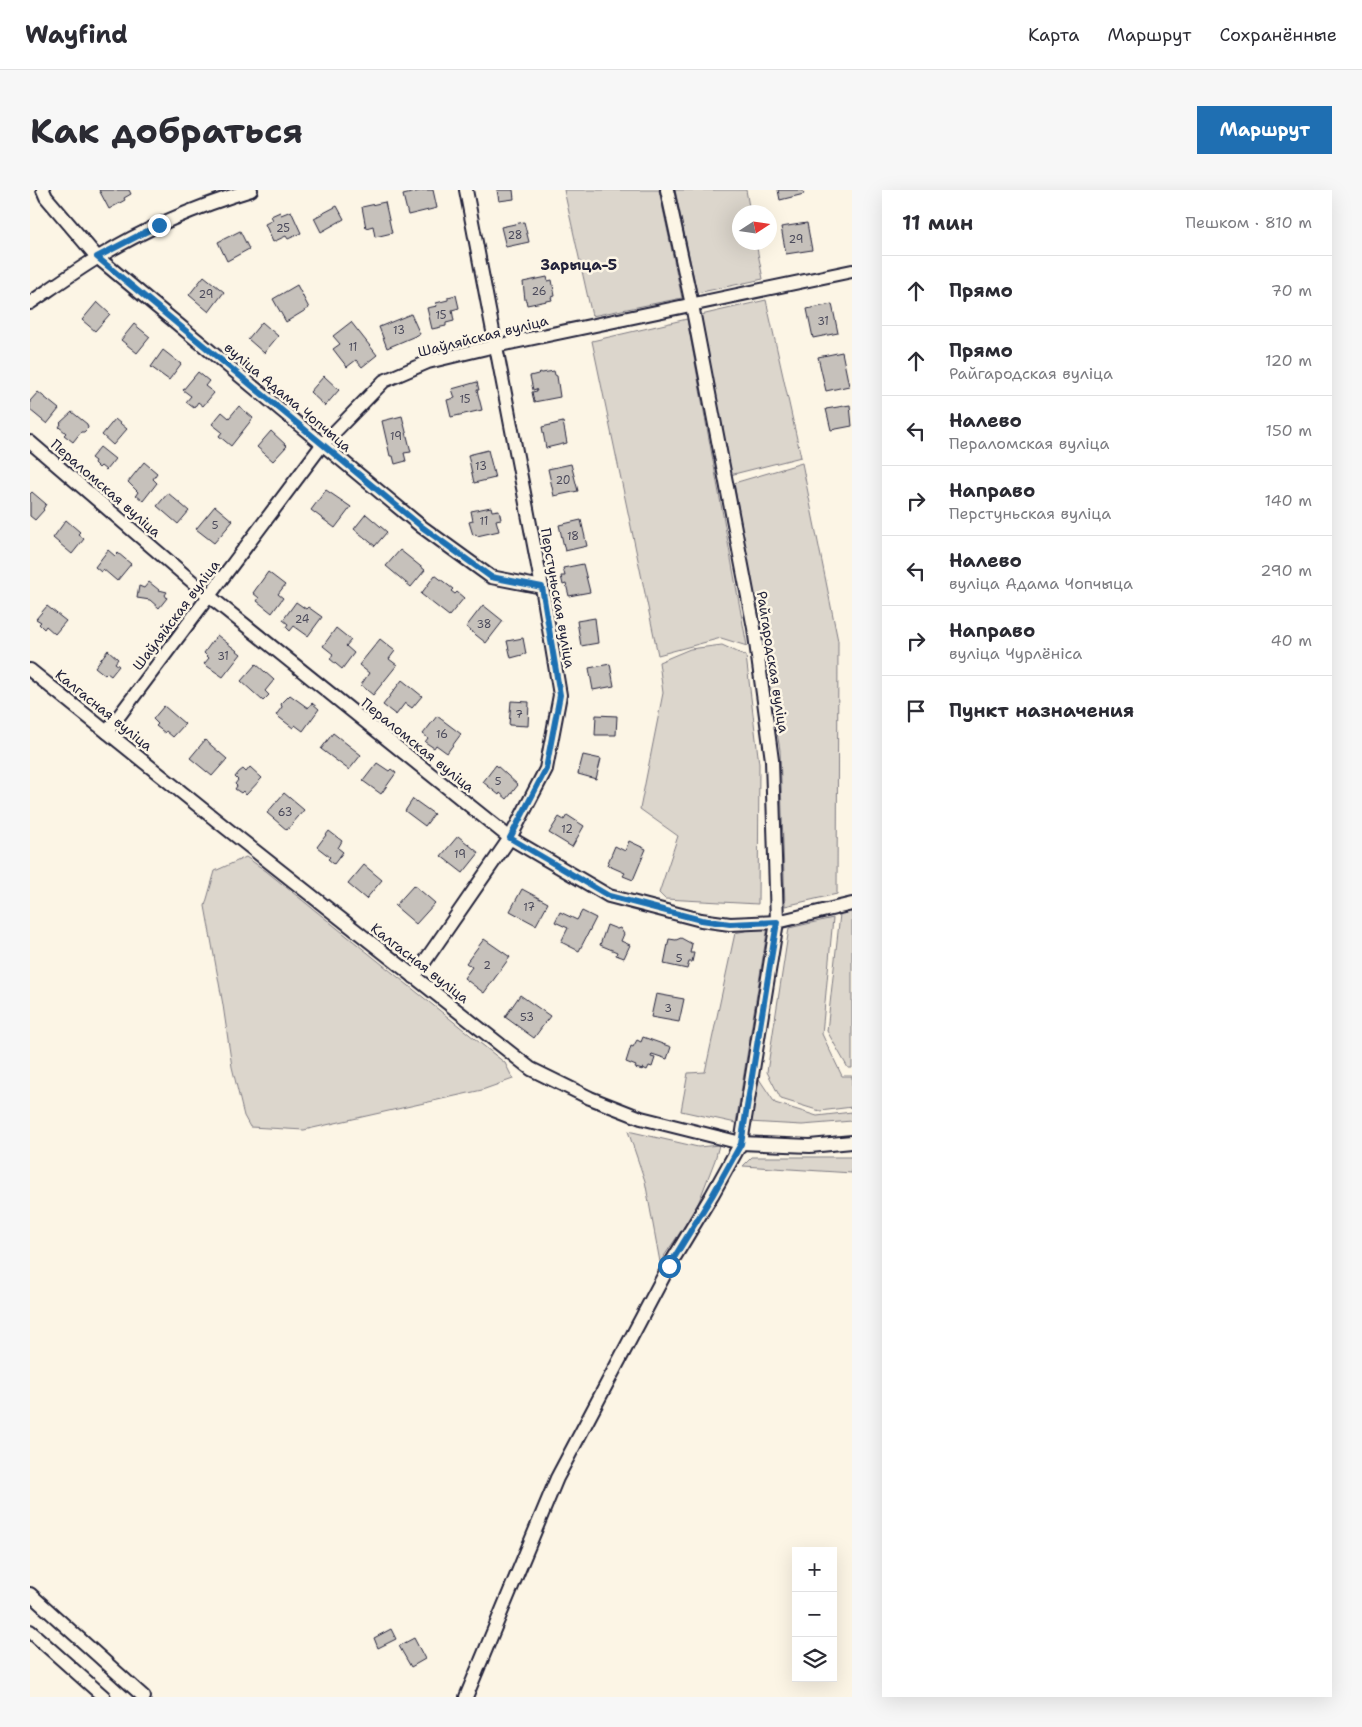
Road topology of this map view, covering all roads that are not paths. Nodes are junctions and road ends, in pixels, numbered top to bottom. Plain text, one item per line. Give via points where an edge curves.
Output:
1 (43, 190) edge
2 (251, 190) edge
3 (466, 190) edge
4 (667, 190) edge
5 (97, 257) junction
6 (852, 271) edge
7 (30, 303) edge
8 (692, 305) junction
9 (495, 346) junction
10 (30, 442) edge
11 (322, 445) junction
12 (542, 587) junction
13 (209, 596) junction
14 (30, 670) edge
15 (107, 732) junction
16 (510, 838) junction
17 (852, 904) edge
18 (777, 922) junction
19 (414, 977) junction
20 (852, 1142) edge
21 (741, 1144) junction
22 (30, 1594) edge
23 (30, 1631) edge
24 (104, 1697) edge
25 (144, 1697) edge
26 (466, 1697) edge

1 - 5 street, вуліца Адама Чопчыца
2 - 5 street via 159,225
3 - 9 street, Перстуньская вуліца
4 - 8 street, Райгародская вуліца
5 - 7 street
5 - 11 street, вуліца Адама Чопчыца
6 - 8 street, Шаўляйская вуліца
8 - 9 street, Шаўляйская вуліца
8 - 18 street, Райгародская вуліца via 754,628 772,760
9 - 11 street, Шаўляйская вуліца via 428,362 384,380
9 - 12 street, Перстуньская вуліца
10 - 13 street, Пераломская вуліца
11 - 12 street, вуліца Адама Чопчыца via 422,527 491,577
11 - 13 street, Шаўляйская вуліца
12 - 16 street, Перстуньская вуліца via 560,695 546,769
13 - 15 street, Шаўляйская вуліца
13 - 16 street, Пераломская вуліца
14 - 15 street, Калгасная вуліца
15 - 19 street, Калгасная вуліца
16 - 18 street, Пераломская вуліца via 609,896 701,920 730,924
16 - 19 street, Перстуньская вуліца
17 - 18 street, Пераломская вуліца
18 - 21 street, Райгародская вуліца
19 - 21 street, Калгасная вуліца via 531,1069 641,1118
20 - 21 street, Калгасная вуліца via 810,1146
21 - 26 street, Райгародская вуліца via 669,1266 557,1478
22 - 25 street
23 - 24 street

